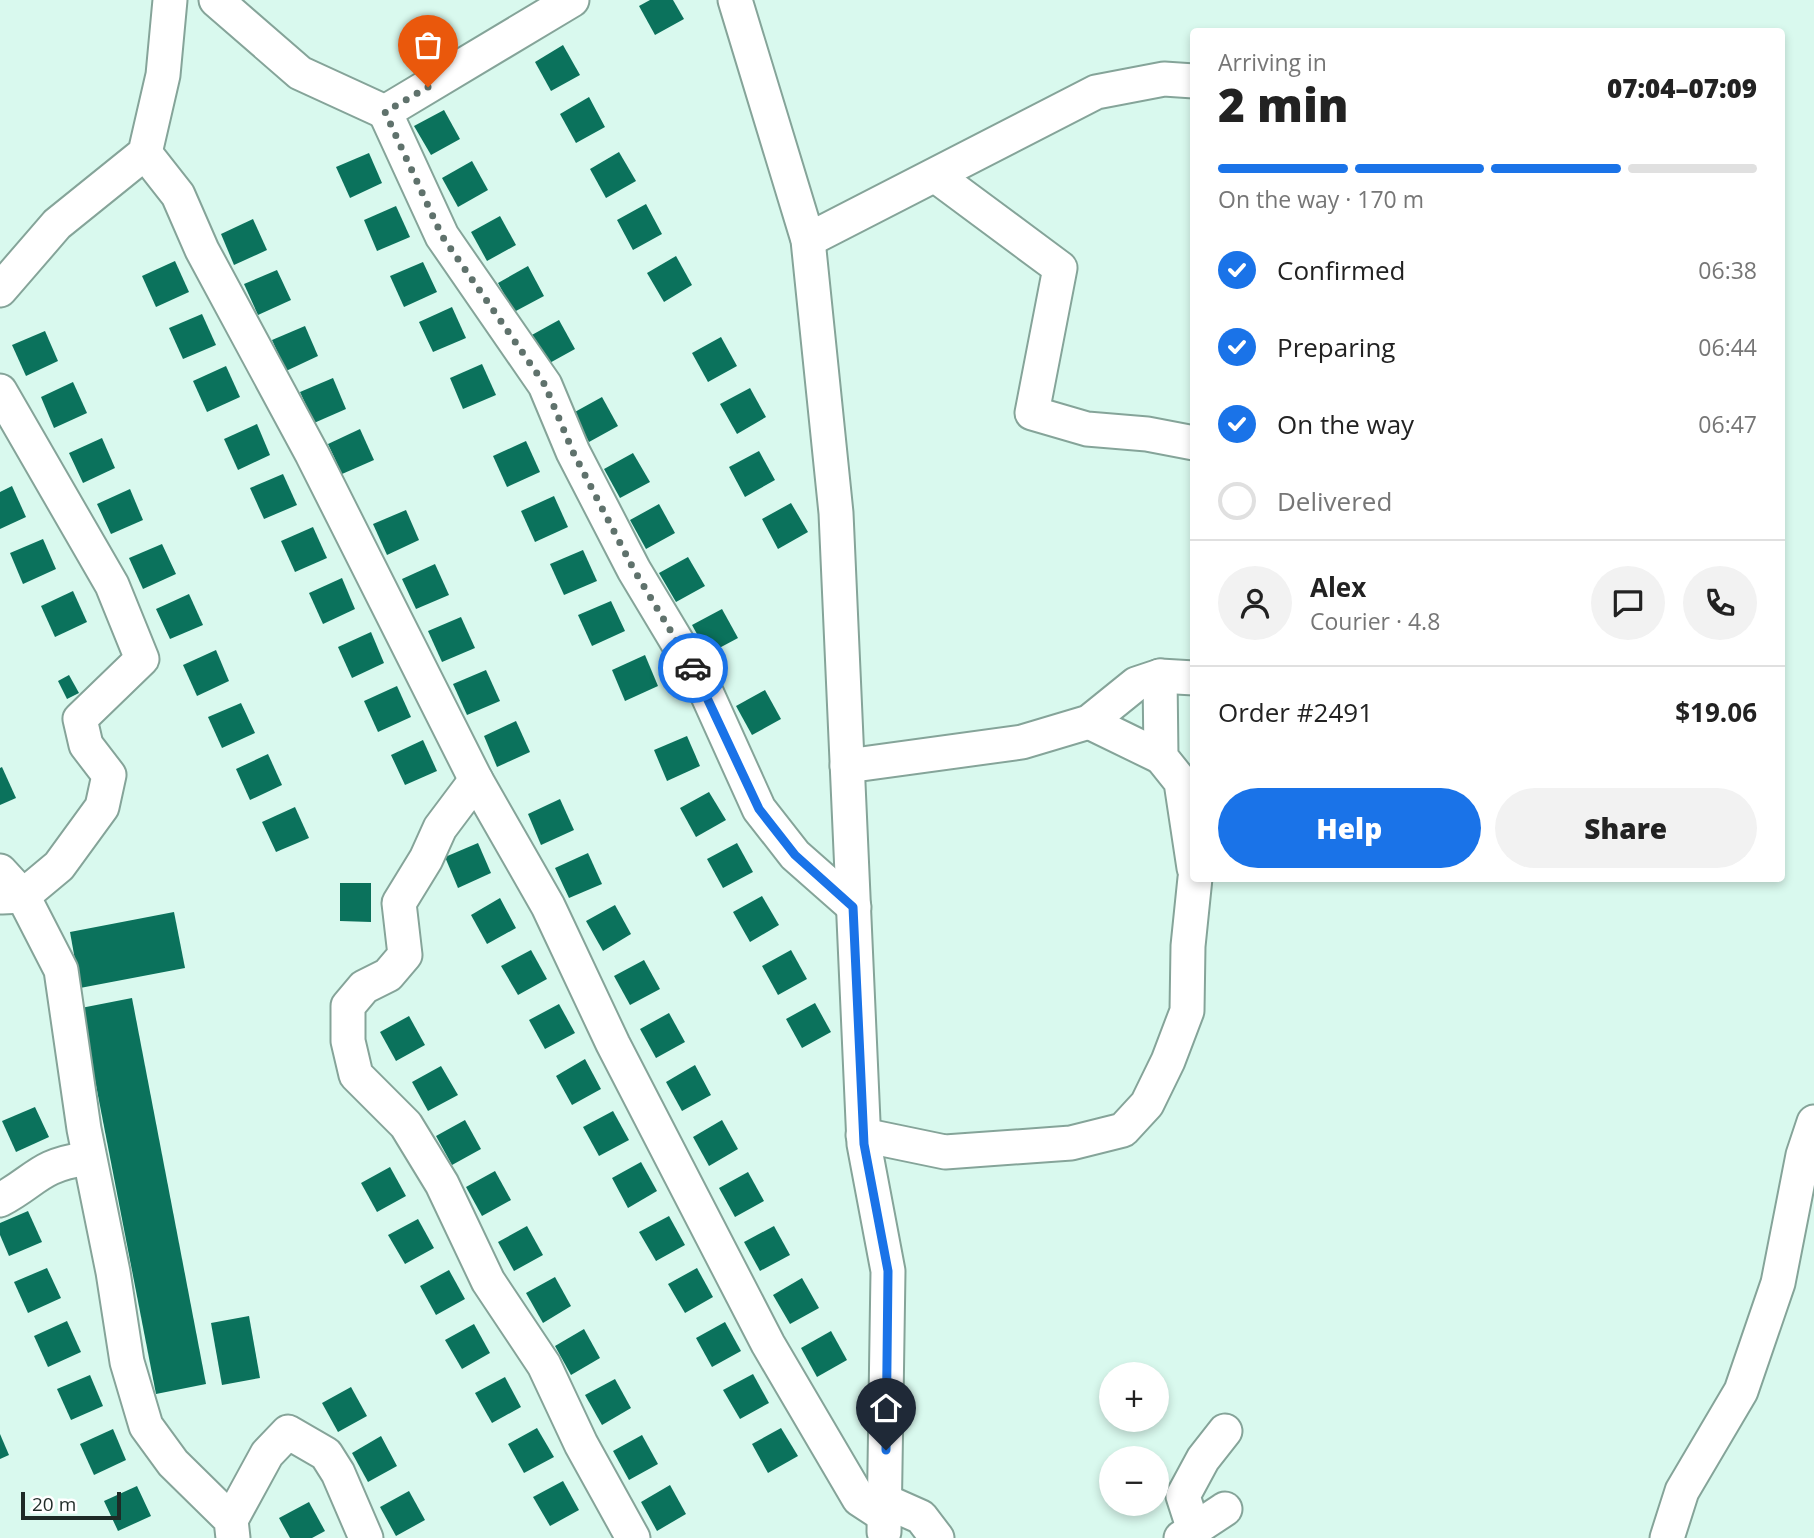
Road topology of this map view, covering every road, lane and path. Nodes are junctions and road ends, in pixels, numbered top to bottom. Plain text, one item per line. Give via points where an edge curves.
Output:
1 (170, 0) edge
2 (216, 0) edge
3 (572, 0) edge
4 (735, 0) edge
5 (1190, 81) edge
6 (385, 112) junction
7 (145, 153) junction
8 (936, 176) junction
9 (808, 240) junction
10 (0, 290) edge
11 (0, 391) edge
12 (1190, 442) edge
13 (1160, 676) junction
14 (1190, 678) edge
15 (1089, 722) junction
16 (1161, 757) junction
17 (847, 766) junction
18 (476, 780) junction
19 (1190, 842) edge
20 (0, 871) edge
21 (1195, 882) edge
22 (12, 897) edge
23 (853, 907) junction
24 (1814, 1122) edge
25 (863, 1135) junction
26 (85, 1159) dead end
27 (0, 1200) edge
28 (1225, 1431) dead end
29 (1225, 1509) dead end
30 (885, 1518) edge
31 (232, 1529) edge
32 (1187, 1533) edge
33 (366, 1538) edge
34 (633, 1538) edge
35 (937, 1538) edge
36 (1667, 1538) edge

1 - 7 street via 163,75
2 - 6 street via 300,73
3 - 6 street
4 - 9 street
5 - 8 street via 1164,79 1096,92
6 - 23 street via 442,236 545,385 573,452 634,570 703,685 759,809 795,855
7 - 10 street via 57,224
7 - 18 street via 178,195 202,250 312,454
8 - 9 street
8 - 12 street via 1060,268 1032,413 1087,429
9 - 17 street via 836,513
11 - 22 street via 112,584 142,659 80,719 86,745 109,775 102,807 59,866
13 - 14 street
13 - 15 street via 1136,684
13 - 16 street
15 - 16 street
15 - 17 street via 1022,742
16 - 19 street via 1181,782
17 - 23 street
18 - 30 street via 548,906 613,1044 768,1344 859,1499
18 - 34 street via 440,828 399,903 405,955 388,975 364,986 348,1006 348,1041 356,1075 406,1125 442,1184 488,1281 544,1365
20 - 22 street
21 - 25 street via 1187,1011 1147,1104 1122,1130 1072,1143 945,1152
22 - 31 street via 61,970 84,1129 127,1363 146,1426
23 - 25 street
24 - 36 street via 1803,1155 1778,1283 1741,1391 1682,1491
25 - 30 street via 888,1271
26 - 27 street via 37,1173
28 - 32 street via 1203,1459 1184,1496
29 - 32 street
30 - 35 street via 921,1517
31 - 33 street via 267,1454 288,1432 326,1454

